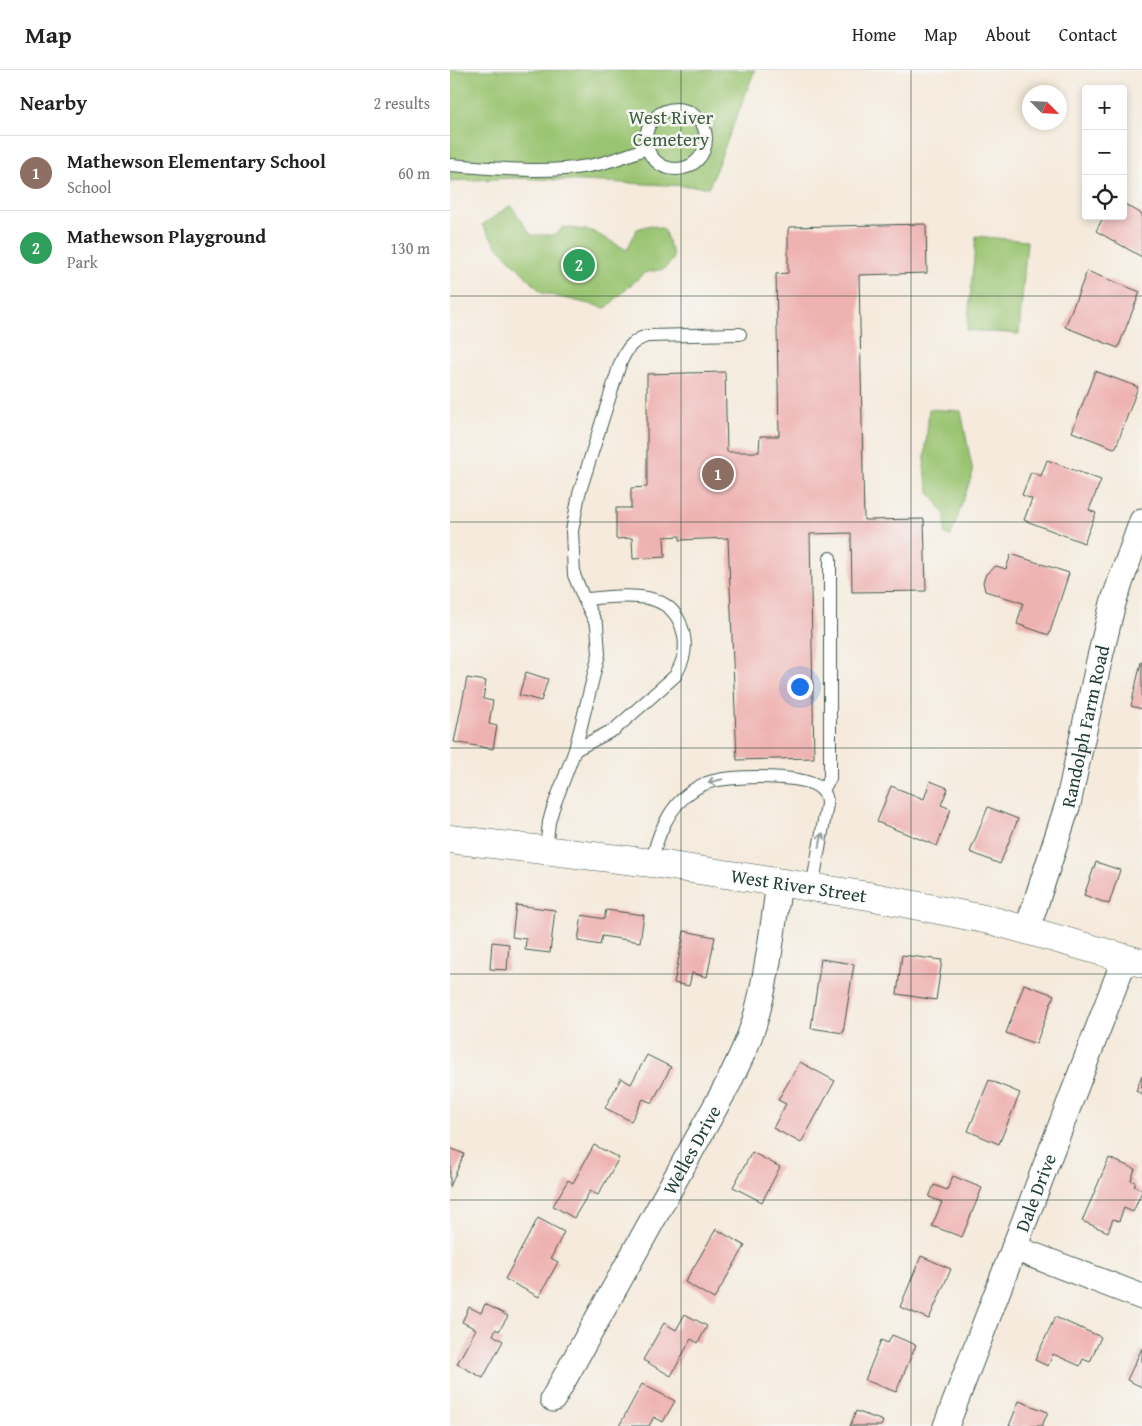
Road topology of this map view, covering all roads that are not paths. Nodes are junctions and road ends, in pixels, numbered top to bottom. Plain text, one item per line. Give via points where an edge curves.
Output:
1 (647, 148) junction
2 (450, 164) edge
3 (740, 334) dead end
4 (1142, 521) edge
5 (830, 558) dead end
6 (584, 599) junction
7 (574, 750) junction
8 (823, 790) junction
9 (450, 839) edge
10 (546, 850) junction
11 (652, 863) junction
12 (779, 883) junction
13 (812, 888) junction
14 (1027, 930) junction
15 (1134, 961) edge
16 (1014, 1248) junction
17 (1142, 1297) edge
18 (553, 1399) dead end
19 (946, 1426) edge

1 - 1 lane via 647,128 660,113 669,109 689,111 703,124 706,134 703,153 688,166 679,169 659,164
1 - 2 lane via 588,166 501,169
3 - 6 lane via 647,336 630,345 625,352 579,494 572,531 574,575
4 - 14 street, Randolph Farm Road via 1114,603 1068,804
5 - 8 lane via 830,778
6 - 7 lane via 597,625 599,654
6 - 7 lane via 632,596 667,606 680,623 686,650 675,676 615,729
7 - 10 lane via 549,822
8 -> 11 lane via 810,782 789,778 721,780 701,785 682,800 667,820 656,841
13 -> 8 lane via 827,804
9 - 10 street, West River Street
10 - 11 street, West River Street
11 - 12 street, West River Street
12 - 13 street, West River Street
12 - 18 street, Welles Drive via 767,968 746,1047
13 - 14 street, West River Street via 869,896
14 - 15 street, West River Street
15 - 16 street, Dale Drive
16 - 17 street
16 - 19 street, Dale Drive

